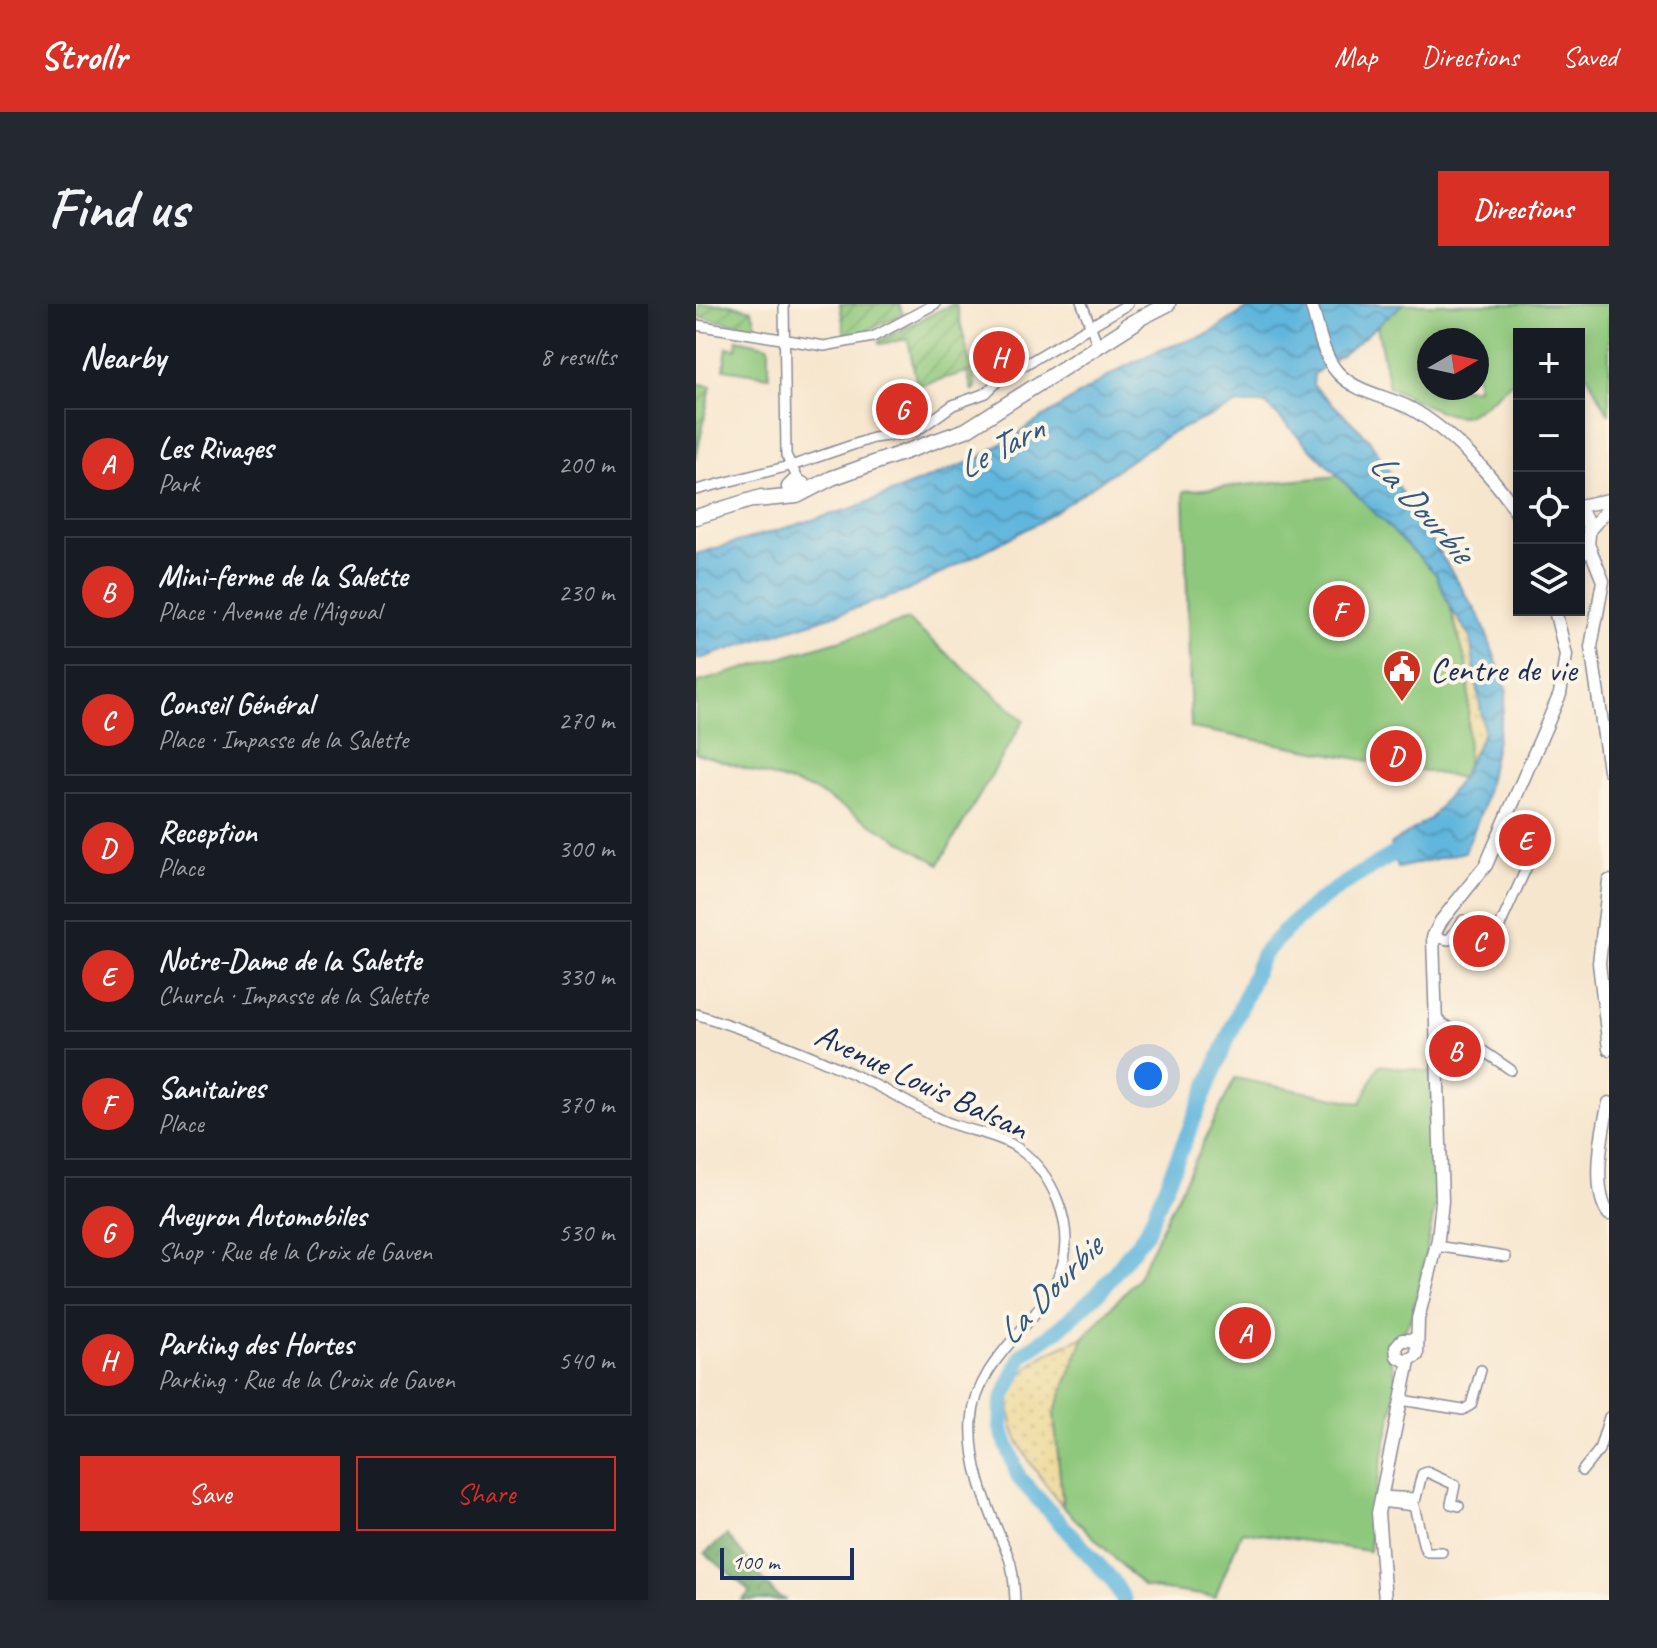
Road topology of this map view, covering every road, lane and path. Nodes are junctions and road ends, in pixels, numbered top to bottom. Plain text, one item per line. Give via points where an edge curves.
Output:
1 (784, 304) edge
2 (935, 304) edge
3 (1082, 304) edge
4 (1128, 304) edge
5 (1168, 304) edge
6 (1311, 304) edge
7 (1136, 322) junction
8 (1090, 323) junction
9 (696, 325) edge
10 (784, 340) junction
11 (1097, 343) junction
12 (1054, 374) junction
13 (980, 419) junction
14 (937, 420) junction
15 (947, 432) junction
16 (922, 446) junction
17 (790, 465) junction
18 (795, 487) junction
19 (696, 490) edge
20 (1501, 490) junction
21 (1513, 497) edge
22 (1609, 500) edge
23 (1585, 506) edge
24 (1513, 508) edge
25 (1609, 508) edge
26 (696, 517) edge
27 (1585, 519) edge
28 (1590, 529) junction
29 (1588, 544) junction
30 (1585, 549) edge
31 (1585, 563) edge
32 (1596, 569) junction
33 (1556, 616) edge
34 (1607, 744) edge
35 (1609, 770) edge
36 (1529, 862) dead end
37 (1609, 881) edge
38 (1433, 937) junction
39 (696, 1014) edge
40 (1435, 1018) junction
41 (1609, 1049) edge
42 (1511, 1070) dead end
43 (1609, 1103) edge
44 (1609, 1214) edge
45 (1436, 1246) junction
46 (1506, 1257) dead end
47 (1411, 1342) junction
48 (1405, 1360) junction
49 (1481, 1370) dead end
50 (1401, 1400) junction
51 (1609, 1417) edge
52 (1582, 1471) dead end
53 (1380, 1499) junction
54 (1459, 1506) dead end
55 (1442, 1552) dead end
56 (1015, 1600) edge
57 (1385, 1600) edge

1 - 10 street
2 - 10 street via 850,344
3 - 8 street
4 - 8 street
5 - 7 main road
6 - 20 main road via 1336,372 1412,410 1447,436
7 - 11 main road
7 - 12 main road
8 - 11 street
8 - 14 street via 986,393 953,405
9 - 10 street
10 - 17 street
11 - 12 main road
12 - 13 main road
13 - 15 main road
13 - 16 main road via 966,430
14 - 15 street
14 - 17 street via 915,432 873,438
15 - 16 main road
16 - 18 main road
17 - 18 street
17 - 19 street
18 - 26 main road
20 - 21 main road
20 - 24 main road
22 - 23 main road
25 - 28 main road
27 - 28 main road
28 - 29 main road
29 - 30 main road
29 - 32 main road
31 - 32 main road
32 - 34 main road via 1603,587 1591,647
33 - 38 main road via 1566,655 1560,694 1486,865
34 - 35 main road
36 - 38 street via 1499,928 1463,920 1449,940
37 - 41 main road via 1599,963
38 - 40 main road
39 - 56 street, Avenue Louis Balsan via 756,1033 879,1086 939,1119 1014,1146 1035,1165 1054,1195 1067,1232 1060,1274 1037,1311 990,1365 972,1422 978,1477 1010,1560
40 - 42 street
40 - 45 main road via 1443,1173
43 - 44 main road via 1600,1145 1602,1204
45 - 46 street
45 - 47 main road
47 - 48 main road via 1417,1355
47 - 48 main road via 1396,1347
48 - 50 main road
49 - 50 street via 1471,1405 1463,1410
50 - 53 main road
51 - 52 street via 1599,1450
53 - 54 street via 1416,1498 1427,1472 1455,1485 1451,1504
53 - 55 street via 1414,1506 1427,1552
53 - 57 main road

